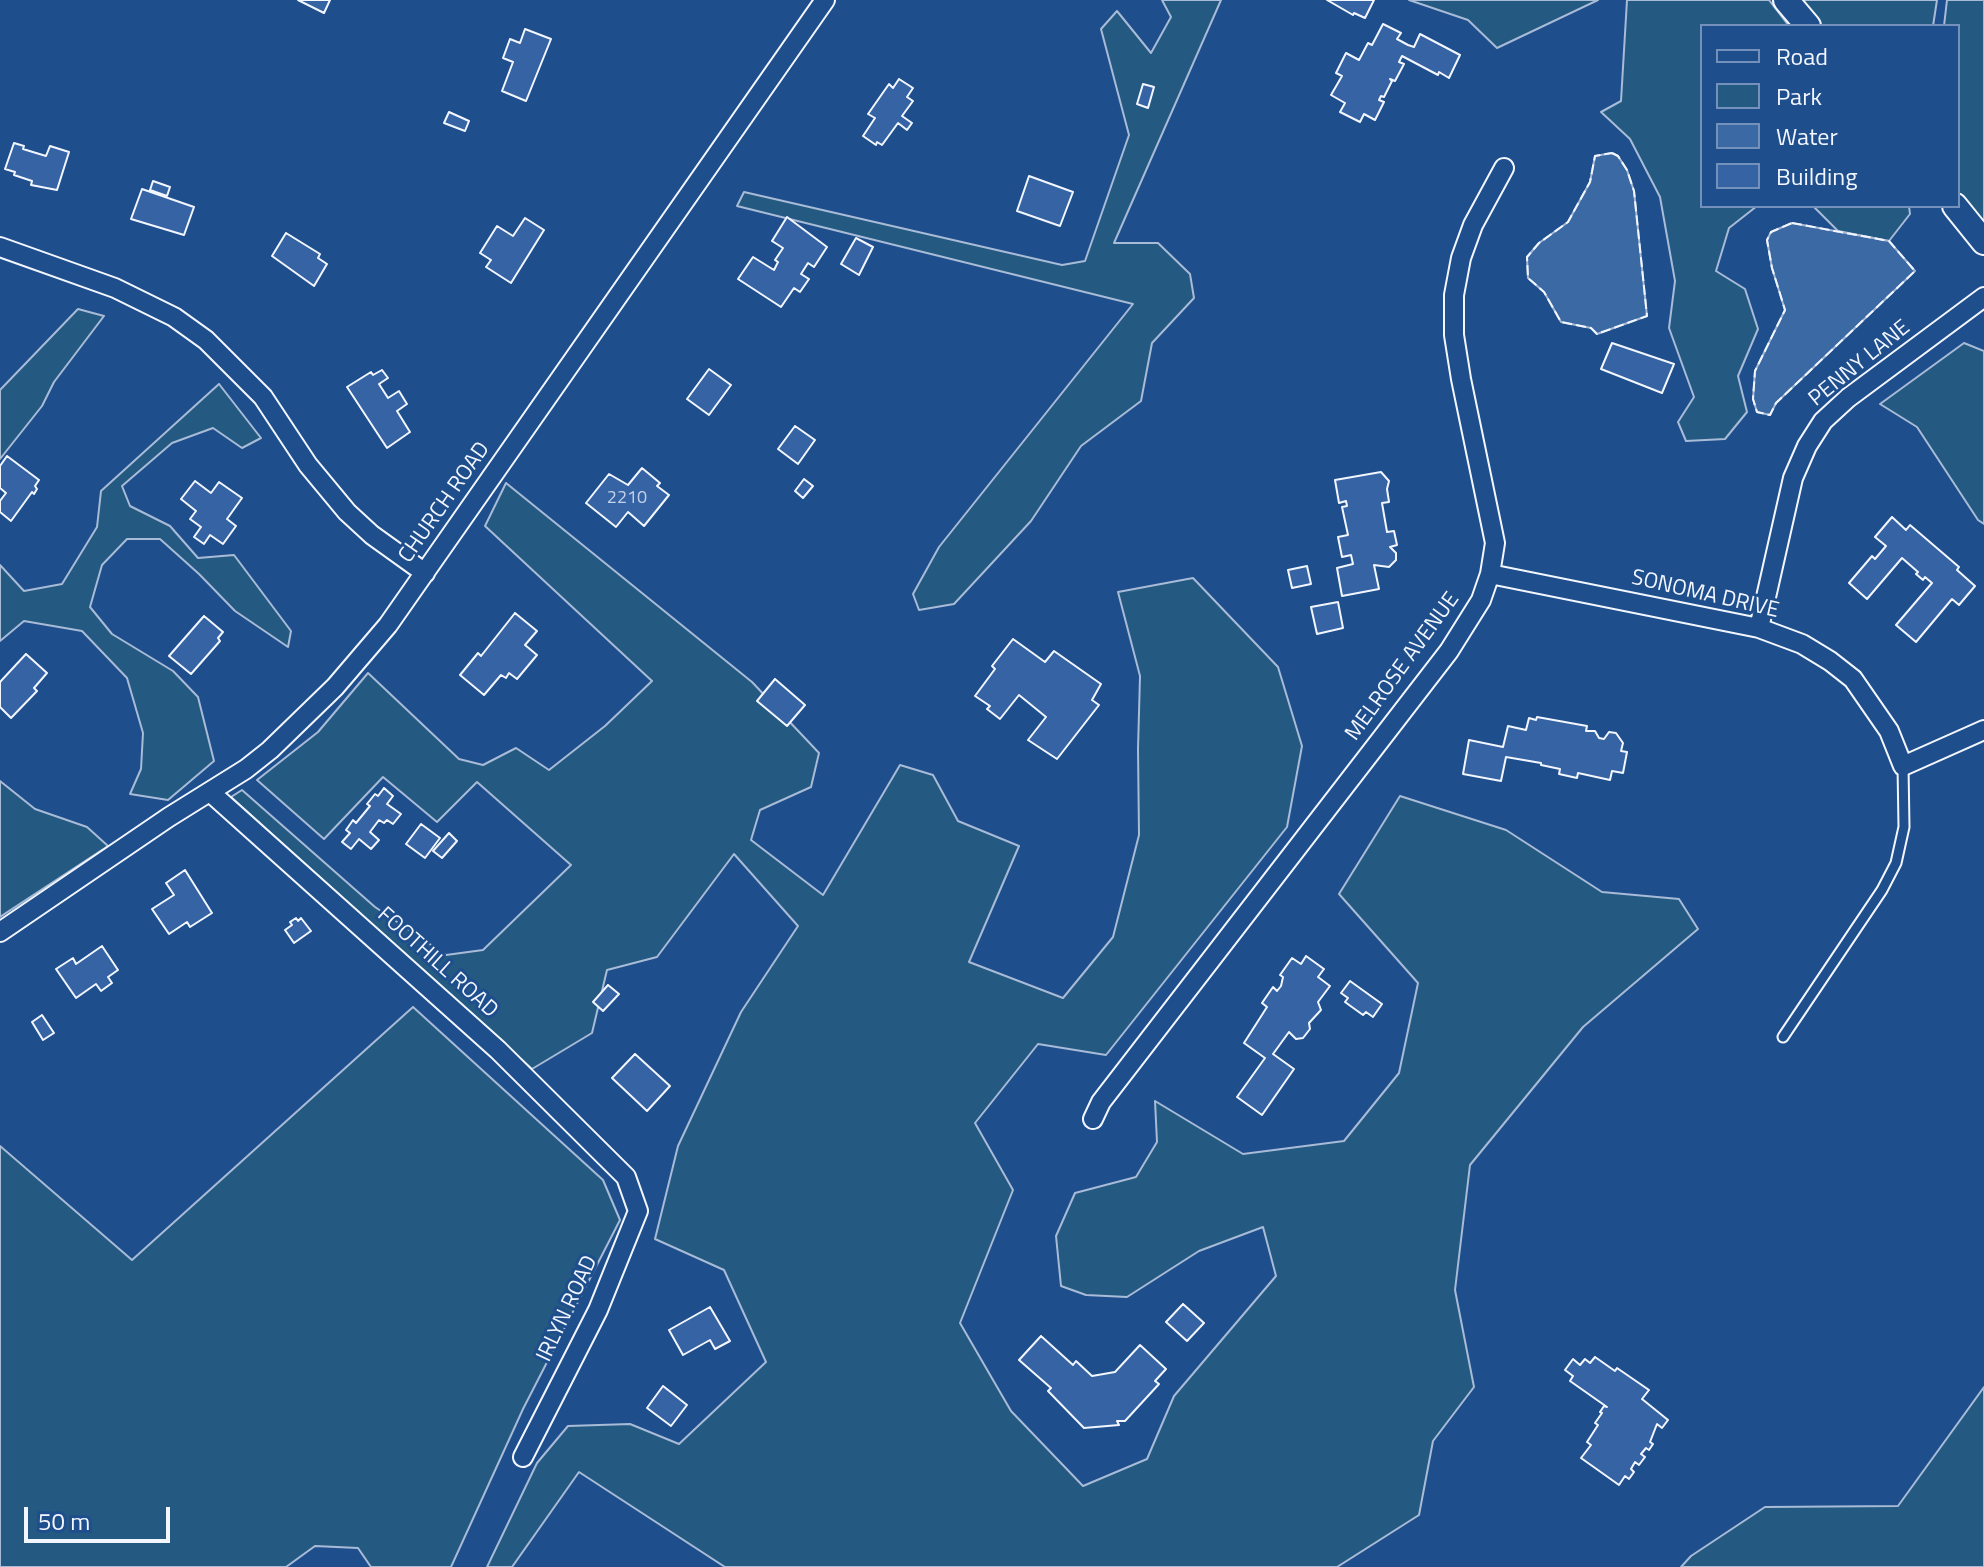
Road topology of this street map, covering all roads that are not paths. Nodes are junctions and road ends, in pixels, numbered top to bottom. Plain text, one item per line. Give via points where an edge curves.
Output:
1 (825, 0) edge
2 (1786, 0) edge
3 (1806, 24) edge
4 (1504, 168) dead end
5 (1957, 208) edge
6 (1984, 242) edge
7 (0, 247) edge
8 (1984, 297) edge
9 (425, 573) junction
10 (1490, 574) junction
11 (1759, 628) junction
12 (1984, 730) edge
13 (1903, 766) junction
14 (210, 792) junction
15 (0, 932) edge
16 (1783, 1037) dead end
17 (1093, 1119) dead end
18 (626, 1177) joint
19 (523, 1457) dead end

1 - 9 street, CHURCH ROAD
2 - 3 street
4 - 10 street, MELROSE AVENUE via 1473,225 1454,295 1461,379 1495,543
5 - 6 street
7 - 9 street via 115,288 174,317 206,340 263,397 347,512
8 - 11 street, PENNY LANE via 1823,421 1793,478
9 - 14 street, CHURCH ROAD via 335,687 270,750
10 - 11 street, SONOMA DRIVE
10 - 17 street, MELROSE AVENUE via 1481,600 1449,651
11 - 13 street, SONOMA DRIVE via 1802,644 1853,679 1889,731
12 - 13 street
13 - 16 lane via 1904,827 1896,863
14 - 15 street, CHURCH ROAD
14 - 18 street, FOOTHILL ROAD via 498,1050
18 - 19 street, IRLYN ROAD via 638,1211 598,1310

